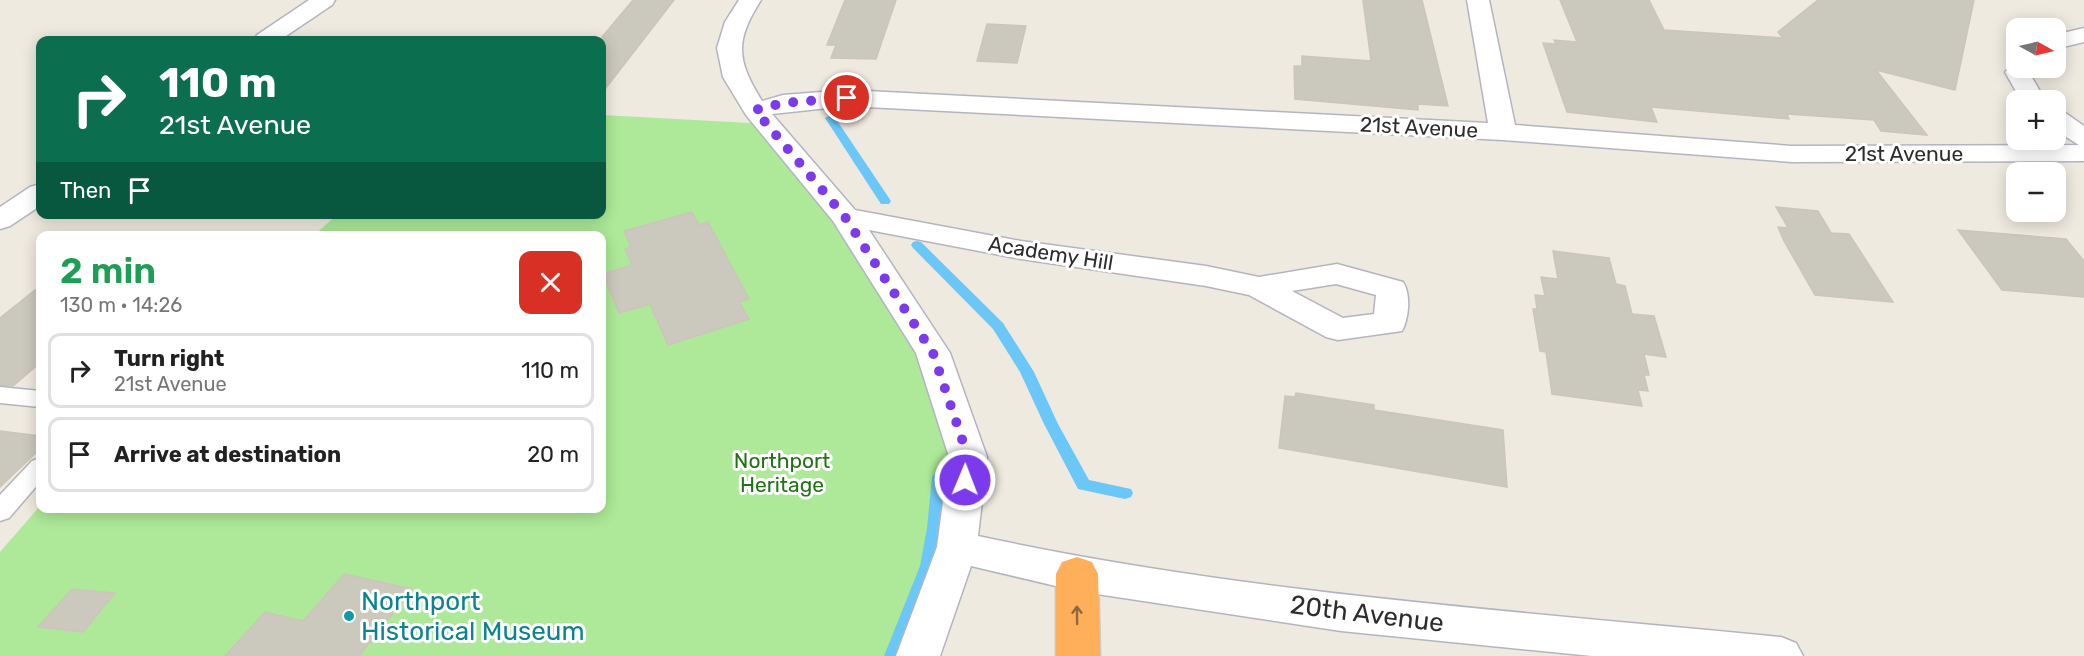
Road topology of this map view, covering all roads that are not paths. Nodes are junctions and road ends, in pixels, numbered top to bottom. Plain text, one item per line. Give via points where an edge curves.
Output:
1 (324, 0) edge
2 (750, 0) edge
3 (1479, 0) edge
4 (2084, 35) edge
5 (271, 36) edge
6 (2066, 39) edge
7 (755, 110) junction
8 (2066, 126) edge
9 (1503, 132) junction
10 (2084, 138) edge
11 (2084, 153) edge
12 (36, 196) edge
13 (845, 217) junction
14 (0, 220) edge
15 (1258, 287) dead end
16 (0, 394) edge
17 (36, 398) edge
18 (36, 471) edge
19 (0, 511) edge
20 (957, 547) junction
21 (1077, 574) junction
22 (918, 656) edge
23 (1078, 656) edge
24 (1781, 656) edge

1 - 5 street
2 - 7 street via 736,22 729,48 735,77
3 - 9 street
4 - 6 street
7 - 9 street, 21st Avenue via 783,103 858,99
7 - 13 street
8 - 10 street
9 - 11 street, 21st Avenue via 1792,154
12 - 14 street
13 - 15 street, Academy Hill via 1021,250
13 - 20 street via 933,353 968,457
16 - 17 lane
18 - 19 lane
20 - 21 street, 20th Avenue
20 - 22 street
23 -> 21 highway
21 - 24 street, 20th Avenue via 1341,614

